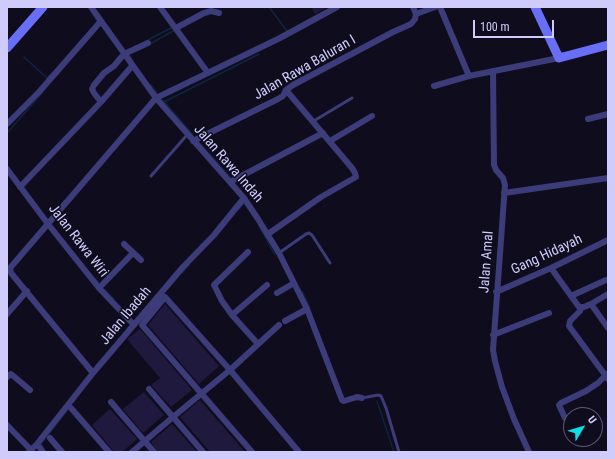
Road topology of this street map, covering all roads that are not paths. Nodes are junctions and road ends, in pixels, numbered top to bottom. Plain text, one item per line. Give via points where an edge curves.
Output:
1 (43, 7) edge
2 (91, 7) edge
3 (160, 7) edge
4 (337, 7) edge
5 (414, 7) edge
6 (440, 7) edge
7 (535, 7) edge
8 (435, 8) edge
9 (219, 13) dead end
10 (416, 14) junction
11 (101, 21) junction
12 (176, 28) junction
13 (148, 43) dead end
14 (608, 45) edge
15 (7, 48) edge
16 (124, 54) junction
17 (559, 58) junction
18 (132, 66) junction
19 (493, 71) junction
20 (208, 73) junction
21 (469, 76) junction
22 (434, 86) dead end
23 (286, 90) junction
24 (156, 98) junction
25 (352, 98) dead end
26 (101, 102) junction
27 (608, 114) edge
28 (372, 116) dead end
29 (588, 119) dead end
30 (312, 122) junction
31 (7, 124) edge
32 (323, 133) junction
33 (187, 135) junction
34 (193, 141) junction
35 (330, 141) junction
36 (7, 169) edge
37 (151, 176) dead end
38 (608, 178) edge
39 (230, 182) junction
40 (20, 187) junction
41 (504, 193) junction
42 (244, 198) junction
43 (48, 224) junction
44 (268, 234) junction
45 (608, 240) edge
46 (124, 244) dead end
47 (248, 252) dead end
48 (133, 253) junction
49 (279, 253) junction
50 (141, 260) dead end
51 (330, 263) dead end
52 (551, 268) junction
53 (606, 280) dead end
54 (294, 283) junction
55 (267, 285) dead end
56 (99, 288) junction
57 (27, 291) junction
58 (277, 292) dead end
59 (496, 292) junction
60 (608, 294) edge
61 (572, 296) junction
62 (591, 304) junction
63 (581, 308) junction
64 (307, 309) junction
65 (549, 313) dead end
66 (7, 314) edge
67 (232, 315) junction
68 (285, 321) dead end
69 (134, 325) junction
70 (279, 325) dead end
71 (608, 328) edge
72 (493, 335) junction
73 (258, 344) junction
74 (230, 370) junction
75 (93, 373) junction
76 (607, 376) edge
77 (7, 377) edge
78 (149, 389) dead end
79 (30, 390) dead end
80 (201, 393) junction
81 (362, 398) joint
82 (111, 402) dead end
83 (71, 408) dead end
84 (563, 412) edge
85 (173, 417) junction
86 (7, 425) edge
87 (50, 438) dead end
88 (144, 441) junction
89 (37, 444) junction
90 (30, 451) edge
91 (43, 452) edge
92 (62, 452) edge
93 (109, 452) edge
94 (132, 452) edge
95 (154, 452) edge
96 (203, 452) edge
97 (252, 452) edge
98 (299, 452) edge
99 (399, 452) edge
100 (529, 452) edge

1 - 15 street
2 - 11 street, Jalan Rawa Indah
3 - 12 street
4 - 20 street
5 - 10 street
6 - 21 street
7 - 17 street
8 - 10 street
9 - 12 street via 204,13
10 - 23 street, Jalan Rawa Baluran I via 410,24
11 - 16 street, Jalan Rawa Indah
11 - 31 street via 39,92
12 - 20 street
13 - 16 street
14 - 17 street
16 - 18 street, Jalan Rawa Indah
16 - 26 street via 92,89
17 - 19 street
18 - 24 street, Jalan Rawa Indah
18 - 26 street
19 - 21 street
19 - 41 street, Jalan Amal via 494,165 503,178
20 - 24 street
21 - 22 street
23 - 30 street
23 - 34 street, Jalan Rawa Baluran I via 278,99
24 - 33 street, Jalan Rawa Indah
24 - 43 street
25 - 30 lane
26 - 40 street
27 - 29 street
28 - 35 street
30 - 32 street
32 - 35 street
32 - 39 street
33 - 34 street, Jalan Rawa Indah
33 - 37 lane
34 - 39 street, Jalan Rawa Indah
35 - 44 street via 352,168 356,177 321,197
36 - 40 street, Jalan Rawa Wiri
38 - 41 street
39 - 42 street, Jalan Rawa Indah
40 - 43 street, Jalan Rawa Wiri
41 - 59 street, Jalan Amal
42 - 44 street, Jalan Rawa Indah
42 - 69 street, Jalan Ibadah
43 - 56 street, Jalan Rawa Wiri
43 - 57 street via 10,268
44 - 49 street, Jalan Rawa Indah
45 - 52 street, Gang Hidayah
46 - 48 street
47 - 67 street via 214,285
48 - 50 street
48 - 56 street
49 - 51 lane via 309,233
49 - 54 street, Jalan Rawa Indah
52 - 59 street, Gang Hidayah
52 - 61 street
53 - 61 street
54 - 58 street
54 - 64 street, Jalan Rawa Indah
55 - 67 street
56 - 69 street, Jalan Rawa Wiri
57 - 66 street
57 - 75 street
59 - 72 street, Jalan Amal
60 - 62 street
61 - 63 street
62 - 63 street
62 - 71 street
63 - 76 street via 569,326
64 - 68 street
64 - 81 street, Jalan Rawa Indah via 342,400
65 - 72 street
67 - 73 street
69 - 75 street, Jalan Ibadah
70 - 73 street
72 - 100 street, Jalan Amal via 493,350 500,380
73 - 74 street
74 - 80 street
74 - 80 street via 165,297 142,325
74 - 98 street
75 - 89 street, Jalan Ibadah
76 - 84 street via 586,392 561,403 559,405
77 - 79 street via 11,374
78 - 85 street
80 - 85 street
80 - 97 street
81 - 99 lane via 381,396
82 - 88 street
83 - 93 street
85 - 88 street
85 - 96 street
86 - 90 street
87 - 92 street
88 - 94 street
88 - 95 street
89 - 90 street, Jalan Ibadah
89 - 91 street

